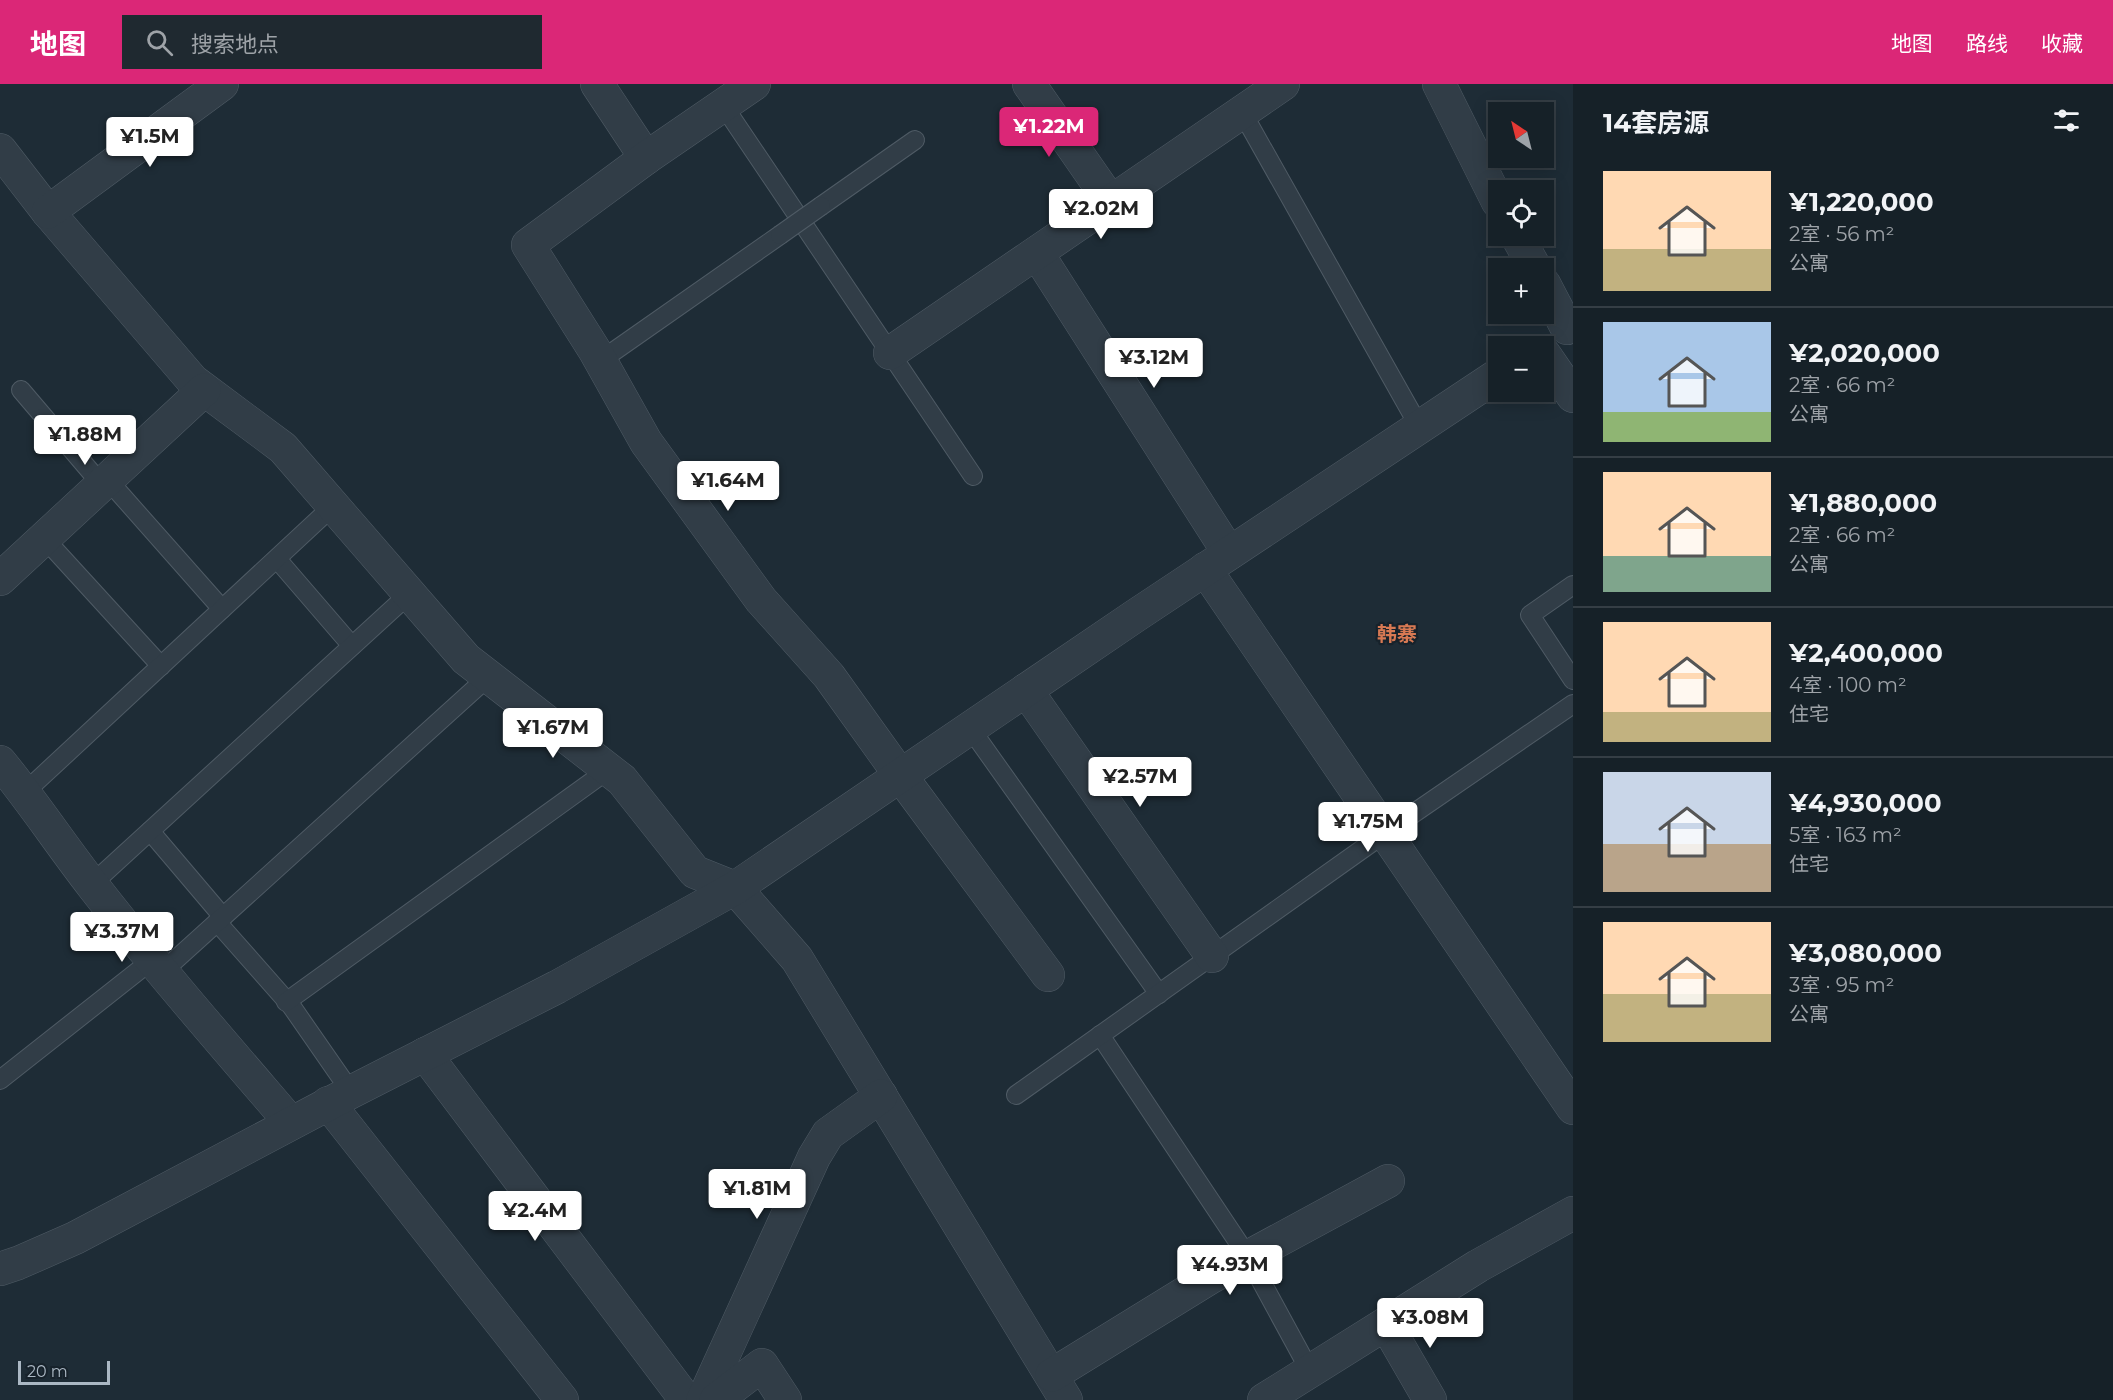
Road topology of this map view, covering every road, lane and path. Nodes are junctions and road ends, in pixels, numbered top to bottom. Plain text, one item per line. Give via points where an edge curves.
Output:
1 (222, 84) edge
2 (597, 84) edge
3 (754, 84) edge
4 (1029, 84) edge
5 (1283, 84) edge
6 (1439, 84) edge
7 (723, 105) junction
8 (1242, 112) junction
9 (915, 140) dead end
10 (0, 150) edge
11 (646, 158) junction
12 (1488, 182) edge
13 (1111, 202) junction
14 (48, 212) junction
15 (1036, 253) junction
16 (1554, 313) edge
17 (1561, 333) edge
18 (890, 353) junction
19 (600, 361) junction
20 (1554, 368) edge
21 (1488, 382) edge
22 (21, 390) dead end
23 (204, 390) junction
24 (1573, 396) edge
25 (1420, 428) junction
26 (973, 476) dead end
27 (105, 482) junction
28 (333, 506) junction
29 (44, 538) junction
30 (277, 559) junction
31 (1217, 561) junction
32 (0, 579) edge
33 (1573, 585) edge
34 (409, 594) junction
35 (222, 609) junction
36 (352, 646) junction
37 (161, 666) junction
38 (489, 676) junction
39 (1573, 680) edge
40 (1026, 690) junction
41 (1573, 704) edge
42 (970, 728) junction
43 (0, 762) edge
44 (608, 770) junction
45 (900, 775) junction
46 (25, 792) junction
47 (150, 831) junction
48 (1385, 833) junction
49 (92, 884) junction
50 (735, 888) junction
51 (220, 920) junction
52 (1212, 956) junction
53 (157, 966) junction
54 (1048, 975) dead end
55 (1159, 994) junction
56 (286, 1002) junction
57 (1100, 1035) junction
58 (425, 1054) junction
59 (0, 1080) edge
60 (1016, 1095) dead end
61 (881, 1096) junction
62 (340, 1097) junction
63 (1573, 1108) edge
64 (291, 1123) junction
65 (1388, 1181) dead end
66 (1573, 1213) edge
67 (1248, 1257) junction
68 (0, 1269) edge
69 (1386, 1324) junction
70 (1310, 1371) junction
71 (1060, 1393) edge
72 (1266, 1399) edge
73 (561, 1400) edge
74 (686, 1400) edge
75 (704, 1400) edge
76 (716, 1400) edge
77 (785, 1400) edge
78 (1430, 1400) edge

1 - 14 street
2 - 11 street
3 - 7 street
4 - 13 street
5 - 8 street
6 - 12 street
7 - 11 street
7 - 18 lane
8 - 13 street
8 - 25 lane
9 - 19 lane, bridge
10 - 14 street
11 - 19 street via 528,244
13 - 15 street
14 - 23 street
15 - 18 street
15 - 31 street
16 - 17 street
18 - 26 lane
19 - 45 street via 646,442 761,600 829,676
20 - 24 street
21 - 25 street
22 - 27 lane
23 - 27 street
23 - 28 street via 283,448
25 - 31 street
27 - 29 street
27 - 35 lane
28 - 30 lane
28 - 34 street
29 - 32 street
29 - 37 lane
30 - 35 lane
30 - 36 lane
31 - 40 street
31 - 48 street
33 - 39 lane via 1530,615
34 - 36 lane
34 - 38 street via 466,659
35 - 37 lane
36 - 47 lane
37 - 46 lane
38 - 44 street
38 - 51 lane
40 - 42 street
40 - 52 street
41 - 48 lane
42 - 45 street
42 - 55 lane
43 - 46 street
44 - 50 street via 622,780 695,872
44 - 56 lane
45 - 50 street
45 - 54 street
46 - 49 street
47 - 49 lane
47 - 51 lane
48 - 52 lane
48 - 63 street
49 - 53 street
50 - 58 street via 557,987
50 - 61 street via 797,959
51 - 53 lane
51 - 56 lane
52 - 55 lane
53 - 59 lane
53 - 64 street
55 - 57 lane
56 - 62 lane
57 - 60 lane
57 - 67 lane
58 - 62 street
58 - 74 street
61 - 71 street
61 - 75 street via 828,1134 814,1157
62 - 64 street
62 - 73 street
64 - 68 street via 75,1238
65 - 67 street
66 - 69 street
67 - 70 lane
67 - 71 street via 1211,1277
69 - 70 street
69 - 78 street
70 - 72 street
76 - 77 street via 762,1365

